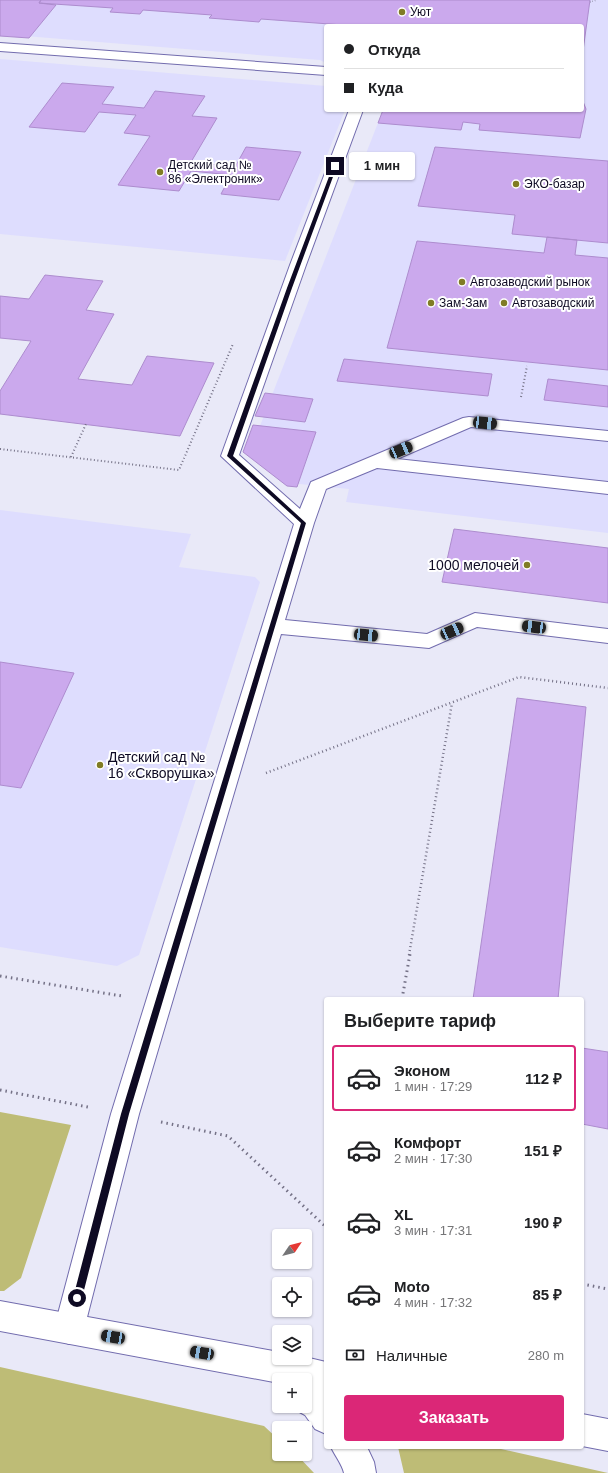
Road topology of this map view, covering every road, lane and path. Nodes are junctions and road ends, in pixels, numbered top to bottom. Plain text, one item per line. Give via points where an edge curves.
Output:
1 (597, 0) edge
2 (590, 2) dead end
3 (0, 47) edge
4 (324, 71) edge
5 (355, 112) edge
6 (235, 340) dead end
7 (86, 424) dead end
8 (608, 436) edge
9 (0, 449) edge
10 (71, 457) junction
11 (374, 462) junction
12 (608, 488) edge
13 (304, 523) junction
14 (272, 626) junction
15 (608, 636) edge
16 (608, 688) edge
17 (452, 702) junction
18 (222, 790) junction
19 (0, 976) edge
20 (402, 997) edge
21 (158, 1002) junction
22 (0, 1090) edge
23 (125, 1114) junction
24 (324, 1225) edge
25 (584, 1284) edge
26 (608, 1289) edge
27 (0, 1316) edge
28 (69, 1329) junction
29 (232, 1358) junction
30 (324, 1377) edge
31 (272, 1380) edge
32 (312, 1402) edge
33 (324, 1415) edge
34 (584, 1430) edge
35 (608, 1435) edge
36 (348, 1449) edge
37 (360, 1473) edge

1 - 2 path
3 - 4 street
5 - 13 street via 283,287 230,456
6 - 10 path via 179,470
7 - 10 path
8 - 11 street via 469,422
9 - 10 path
11 - 12 street
11 - 13 street via 318,486
13 - 14 street
14 - 15 street via 429,641 475,620
14 - 18 street
16 - 17 path via 519,677
17 - 18 path
17 - 20 path
18 - 21 street
19 - 21 path
21 - 23 street
22 - 23 path
23 - 24 path via 228,1136
23 - 28 street
25 - 26 path
27 - 28 street
28 - 29 street
29 - 30 street
29 - 31 street
32 - 33 street
34 - 35 street
36 - 37 street via 358,1462

